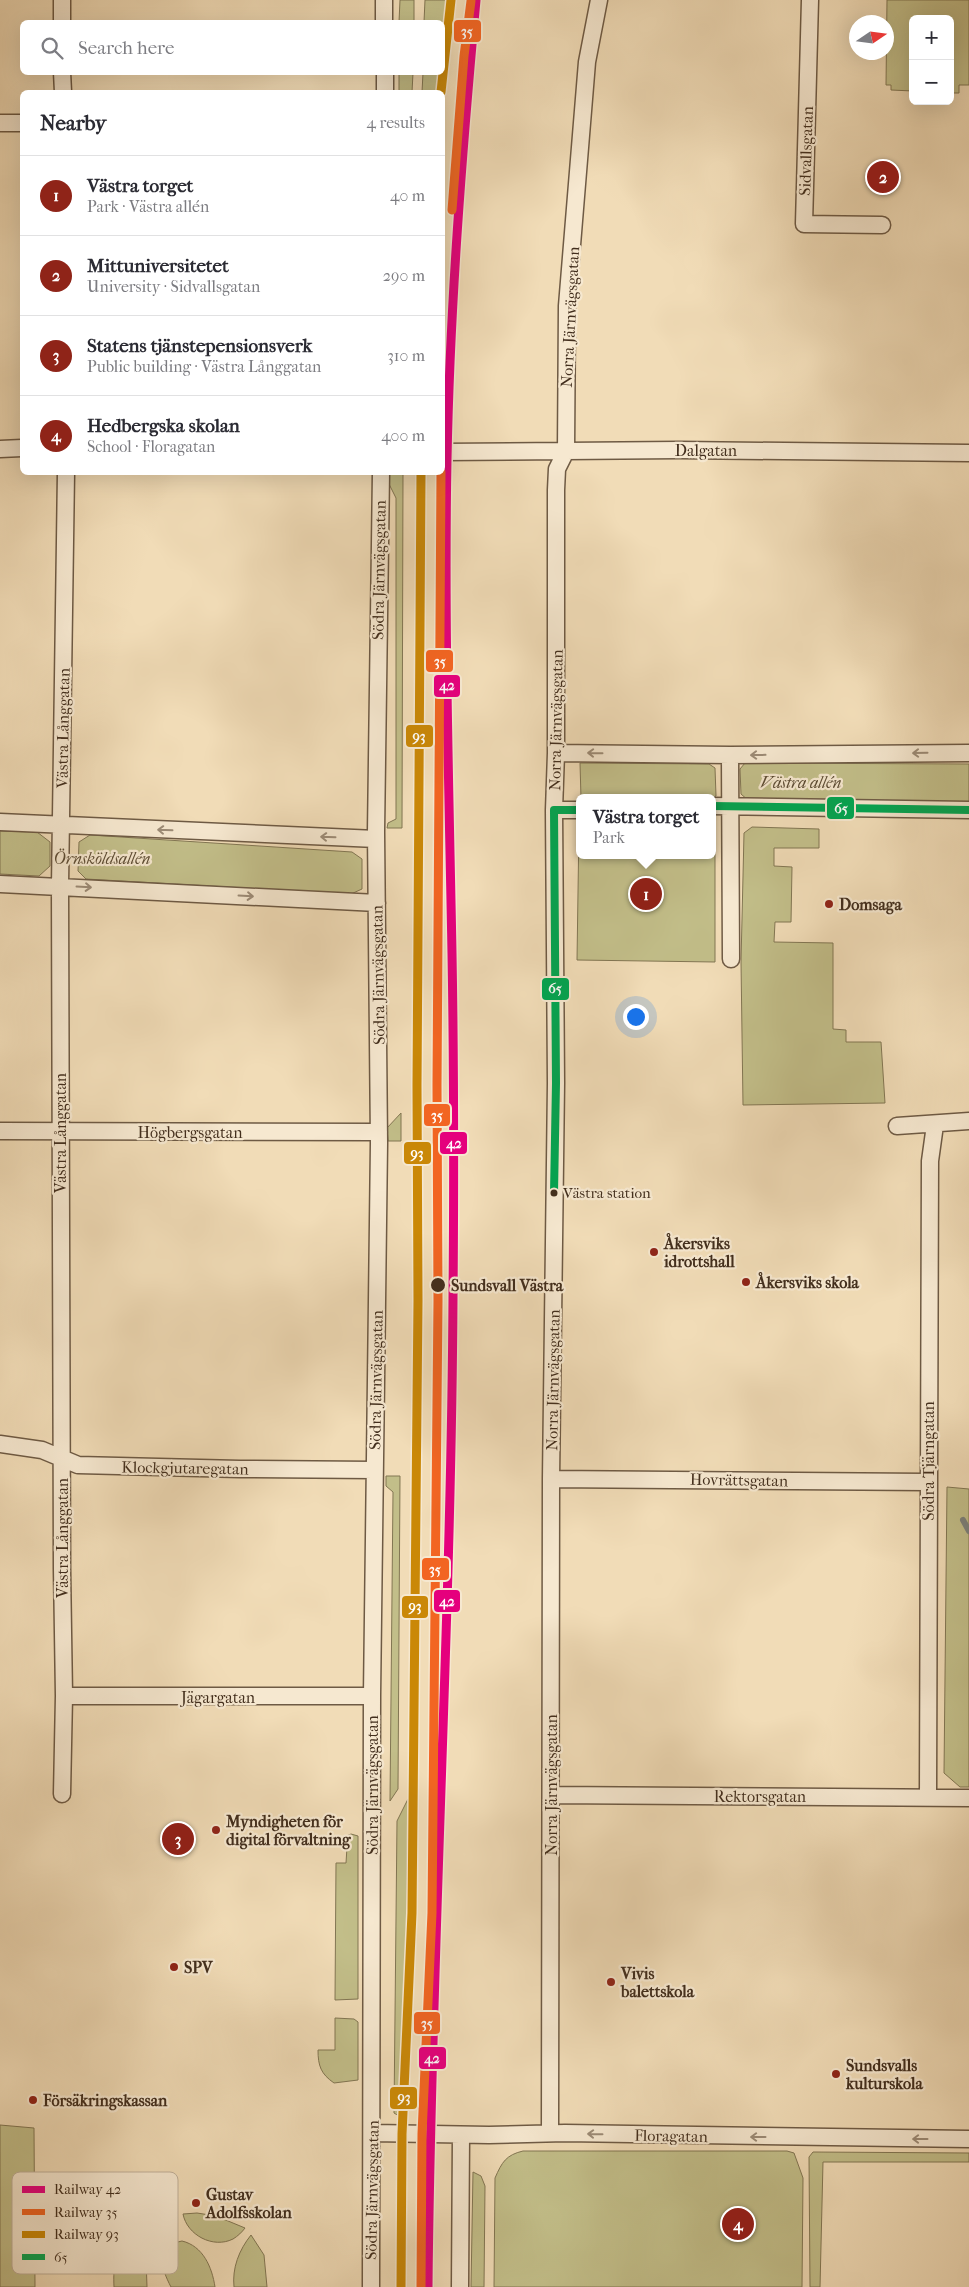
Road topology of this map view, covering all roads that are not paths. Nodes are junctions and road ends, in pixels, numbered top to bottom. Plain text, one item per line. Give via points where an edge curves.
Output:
1 (62, 0) edge
2 (384, 0) edge
3 (599, 0) edge
4 (810, 0) edge
5 (62, 20) edge
6 (384, 20) edge
7 (62, 75) edge
8 (385, 75) edge
9 (62, 90) edge
10 (385, 90) edge
11 (0, 123) edge
12 (20, 123) edge
13 (882, 225) dead end
14 (20, 448) edge
15 (0, 449) edge
16 (566, 451) junction
17 (445, 452) edge
18 (969, 453) edge
19 (66, 475) edge
20 (381, 475) edge
21 (969, 752) edge
22 (556, 753) junction
23 (730, 755) junction
24 (716, 806) edge
25 (731, 806) junction
26 (554, 810) junction
27 (576, 810) edge
28 (969, 810) edge
29 (0, 822) edge
30 (61, 825) junction
31 (376, 838) junction
32 (0, 884) edge
33 (60, 886) junction
34 (377, 903) junction
35 (731, 959) dead end
36 (969, 1121) edge
37 (935, 1125) junction
38 (897, 1126) dead end
39 (0, 1132) edge
40 (60, 1132) junction
41 (379, 1132) junction
42 (0, 1444) edge
43 (62, 1459) junction
44 (374, 1470) junction
45 (551, 1478) junction
46 (927, 1482) junction
47 (64, 1696) junction
48 (372, 1696) junction
49 (62, 1794) dead end
50 (551, 1795) junction
51 (928, 1797) junction
52 (969, 1798) edge
53 (373, 2133) junction
54 (550, 2133) junction
55 (461, 2135) junction
56 (969, 2139) edge
57 (371, 2286) edge
58 (460, 2287) edge

1 - 5 street
2 - 6 street
3 - 16 street, Norra Järnvägsgatan via 587,62 567,306
4 - 13 street, Sidvallsgatan via 804,224
7 - 9 street
8 - 10 street
11 - 12 street
14 - 15 street
16 - 17 street, Dalgatan
16 - 18 street, Dalgatan
16 - 22 street, Norra Järnvägsgatan via 557,469 556,490
19 - 30 street, Västra Långgatan
20 - 31 street, Södra Järnvägsgatan
21 -> 23 street
23 -> 22 street
22 - 26 street, Norra Järnvägsgatan
23 - 25 street
24 - 25 street
25 - 28 street
25 - 35 street
26 - 27 street
26 - 45 street, Norra Järnvägsgatan via 556,1083
29 - 30 street
31 -> 30 street
30 - 33 street, Västra Långgatan
31 - 34 street, Södra Järnvägsgatan
32 - 33 street
33 -> 34 street
33 - 40 street, Västra Långgatan
34 - 41 street, Södra Järnvägsgatan
36 - 37 street
37 - 38 street
37 - 46 street, Södra Tjärngatan via 930,1162
39 - 40 street, Högbergsgatan
40 - 41 street, Högbergsgatan
40 - 43 street, Västra Långgatan
41 - 44 street, Södra Järnvägsgatan
42 - 43 street, Klockgjutaregatan via 42,1450
43 - 44 street, Klockgjutaregatan via 78,1465
43 - 47 street, Västra Långgatan
44 - 48 street, Södra Järnvägsgatan
45 - 46 street, Hovrättsgatan
45 - 50 street, Norra Järnvägsgatan
46 - 51 street, Södra Tjärngatan
47 - 48 street, Jägargatan
47 - 49 street, Västra Långgatan
48 - 53 street, Södra Järnvägsgatan
50 - 51 street, Rektorsgatan
50 - 54 street, Norra Järnvägsgatan
51 - 52 street, Rektorsgatan
53 - 55 street, Floragatan
53 - 57 street, Södra Järnvägsgatan
54 - 55 street, Floragatan
56 -> 54 street, Floragatan
55 - 58 street

